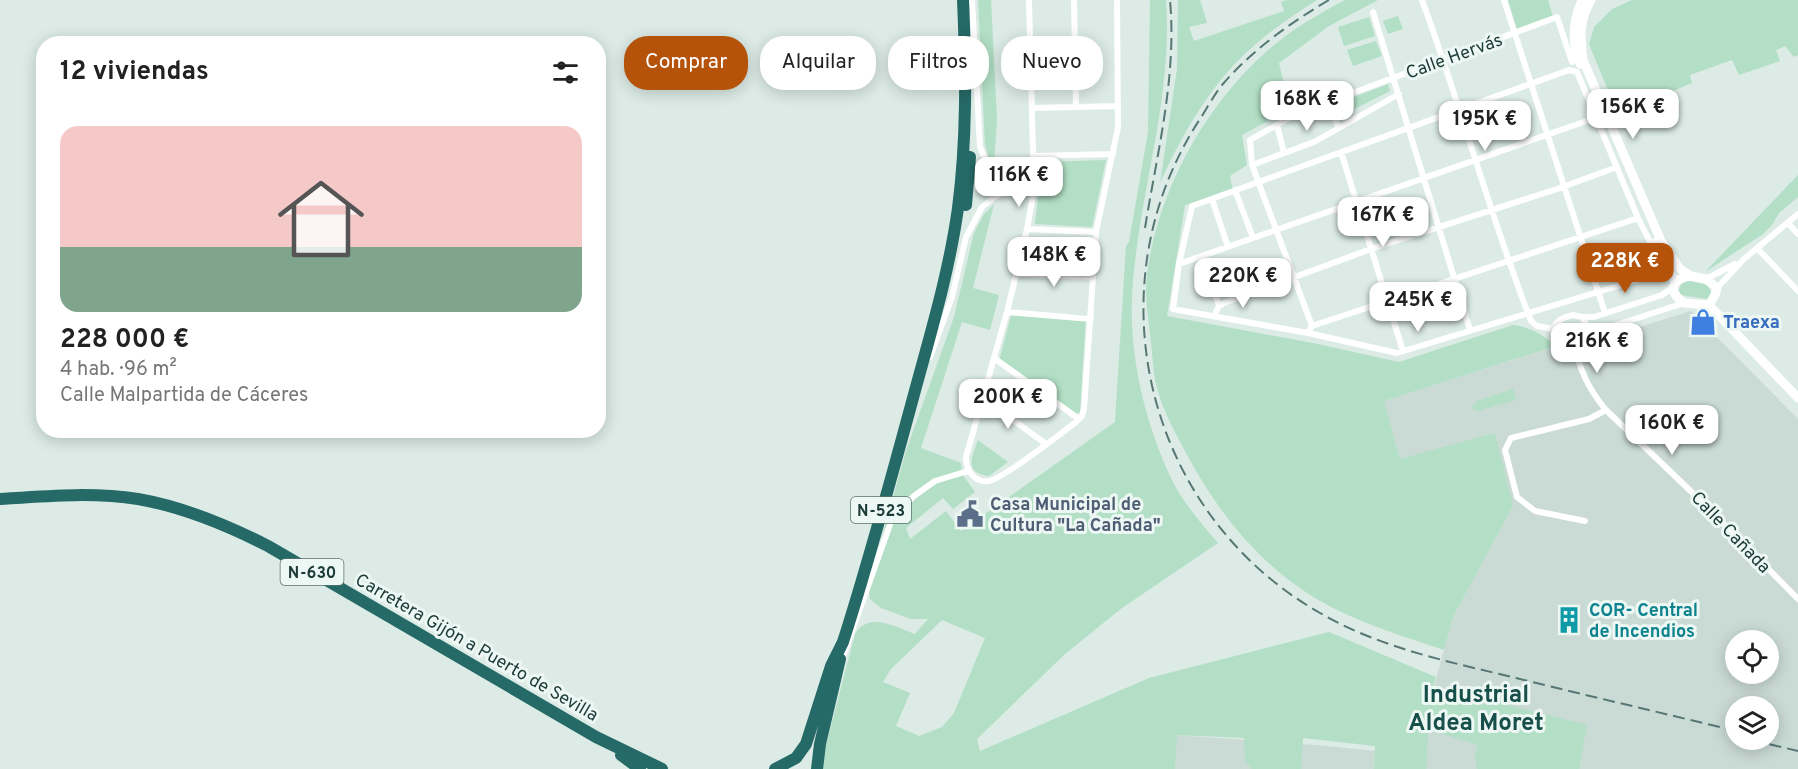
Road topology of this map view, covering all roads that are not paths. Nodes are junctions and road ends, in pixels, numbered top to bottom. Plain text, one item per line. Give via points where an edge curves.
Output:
1 (963, 0) edge
2 (970, 0) edge
3 (1029, 0) edge
4 (1074, 0) edge
5 (1117, 0) edge
6 (1422, 0) edge
7 (1504, 0) edge
8 (1582, 0) edge
9 (1591, 0) edge
10 (1374, 12) dead end
11 (1516, 33) junction
12 (965, 36) edge
13 (1443, 60) junction
14 (1572, 62) dead end
15 (1394, 78) junction
16 (1531, 84) junction
17 (965, 90) edge
18 (967, 90) edge
19 (1350, 94) dead end
20 (1399, 94) junction
21 (1118, 106) junction
22 (1076, 107) junction
23 (1032, 108) junction
24 (1460, 110) junction
25 (1595, 118) junction
26 (1277, 125) junction
27 (1339, 128) junction
28 (1409, 128) junction
29 (1547, 134) junction
30 (1341, 152) junction
31 (1284, 153) junction
32 (1113, 154) junction
33 (1034, 156) junction
34 (1475, 160) junction
35 (1252, 165) junction
36 (1617, 168) junction
37 (1425, 178) junction
38 (1258, 182) junction
39 (969, 186) junction
40 (1564, 186) junction
41 (1012, 189) junction
42 (1023, 190) junction
43 (1034, 190) junction
44 (1235, 190) junction
45 (1212, 199) junction
46 (1357, 201) junction
47 (1493, 210) junction
48 (1798, 214) edge
49 (1638, 218) junction
50 (1788, 223) junction
51 (1440, 227) junction
52 (1027, 229) junction
53 (1275, 230) junction
54 (1096, 232) junction
55 (1798, 234) edge
56 (1253, 238) junction
57 (1581, 238) junction
58 (1228, 246) junction
59 (1757, 248) junction
60 (1371, 249) junction
61 (1202, 255) junction
62 (1508, 260) junction
63 (1744, 260) junction
64 (1665, 262) junction
65 (1179, 264) junction
66 (948, 272) junction
67 (1016, 274) junction
68 (1657, 274) dead end
69 (1691, 276) junction
70 (1094, 277) junction
71 (1294, 278) junction
72 (1455, 278) junction
73 (1706, 279) junction
74 (1674, 284) junction
75 (1717, 288) junction
76 (1798, 291) edge
77 (1599, 292) junction
78 (1387, 300) junction
79 (1684, 303) junction
80 (1709, 304) junction
81 (1219, 306) junction
82 (1007, 312) junction
83 (1527, 313) junction
84 (1605, 313) junction
85 (1214, 316) junction
86 (1582, 317) junction
87 (1091, 319) junction
88 (1312, 326) junction
89 (1553, 329) junction
90 (1470, 330) junction
91 (1308, 333) junction
92 (1585, 335) junction
93 (1575, 343) junction
94 (1403, 351) junction
95 (930, 357) junction
96 (994, 358) junction
97 (983, 398) junction
98 (1798, 398) edge
99 (1606, 410) junction
100 (1079, 418) junction
101 (903, 436) junction
102 (1046, 444) junction
103 (968, 471) junction
104 (0, 500) edge
105 (1586, 521) dead end
106 (1798, 599) edge
107 (843, 642) junction
108 (840, 666) junction
109 (596, 737) junction
110 (640, 769) edge
111 (662, 769) edge
112 (775, 769) edge
113 (817, 769) edge

1 - 12 highway, N-523
2 - 39 highway, N-523
2 - 42 street via 980,147 995,175
3 - 23 street
4 - 22 street
5 - 21 street
6 - 13 street
7 - 11 street
8 - 64 main road via 1574,32 1576,55
9 - 69 main road via 1583,13 1583,60 1661,241 1680,269
10 - 15 street
11 - 13 street, Calle Hervás
11 - 14 street, Calle Hervás via 1557,17
11 - 16 street
13 - 15 street, Calle Hervás
13 - 24 street
15 - 19 street, Calle Hervás
15 - 20 street
16 - 24 street
16 - 25 street via 1569,70 1577,72
16 - 29 street
17 - 66 highway, N-523 via 962,166
18 - 39 street
20 - 27 street
20 - 28 street
21 - 22 street
21 - 32 street
22 - 23 street
23 - 33 street
24 - 28 street
24 - 34 street
25 - 29 street
25 - 36 street
26 - 27 street via 1324,105 1330,108
26 - 31 street
26 - 35 street via 1250,140
27 - 31 street
28 - 30 street
28 - 37 street
29 - 34 street
29 - 40 street
30 - 38 street
30 - 46 street
31 - 35 street
32 - 33 street
32 - 54 street
33 - 43 street
34 - 37 street
34 - 47 street
35 - 38 street
36 - 40 street
36 - 49 street
37 - 46 street
37 - 51 street
38 - 44 street
38 - 53 street
39 - 41 street
39 - 66 street via 964,189
39 - 95 highway, N-523 via 957,259
40 - 47 street
40 - 57 street
41 - 42 street
41 - 95 street via 982,207 966,237 952,297
42 - 43 street
43 - 52 street
44 - 45 street
44 - 56 street
45 - 58 street
45 - 65 street via 1192,206
46 - 53 street
46 - 60 street
47 - 51 street
47 - 62 street
48 - 50 street
49 - 57 street
49 - 64 street via 1654,250
50 - 55 street
50 - 59 street
51 - 60 street
51 - 72 street
52 - 54 street
52 - 67 street
53 - 56 street
53 - 71 street
54 - 70 street
56 - 58 street
57 - 62 street
57 - 77 street
58 - 61 street
59 - 63 street
59 - 76 street
60 - 71 street
60 - 78 street
61 - 65 street
61 - 81 street
62 - 72 street
62 - 83 street
63 - 73 street
63 - 75 street
64 - 74 main road
65 - 85 street via 1173,309
66 - 101 highway, N-523
67 - 70 street
67 - 82 street
68 - 77 street
69 - 73 main road
69 - 74 main road
70 - 87 street
71 - 81 street
71 - 88 street
72 - 78 street
72 - 90 street
73 - 75 main road
74 - 79 main road via 1674,294
74 - 84 street via 1662,295
75 - 80 main road
77 - 83 street
77 - 84 street
78 - 88 street
78 - 94 street
79 - 80 main road
79 - 92 street
80 - 98 main road
81 - 85 street
82 - 87 street
82 - 96 street
83 - 89 street via 1537,326
83 - 90 street
84 - 86 street
85 - 91 street
86 - 89 street via 1564,317
86 - 92 street
87 - 100 street via 1084,409
88 - 91 street
89 - 93 street via 1557,339
90 - 94 street
91 - 94 street
92 - 93 street
93 - 99 street, Calle Cañada via 1588,384
95 - 101 highway, N-523
96 - 97 street
96 - 100 street
97 - 102 street
97 - 103 street via 966,457
99 - 105 street via 1589,419 1511,438 1505,450 1517,497 1534,511
99 - 106 street, Calle Cañada
100 - 102 street
101 - 107 highway, N-523
102 - 103 street via 992,480 978,480
103 - 108 street via 935,481 893,516
104 - 109 highway, Carretera Gijón a Puerto de Sevilla / N-630 via 87,495 137,499 178,508 224,525 291,559
107 - 108 highway
107 - 112 highway via 831,666 806,744 796,758
108 - 113 highway
109 - 110 highway, Carretera Gijón a Puerto de Sevilla / N-630
109 - 111 highway, Carretera Gijón a Puerto de Sevilla / N-630

